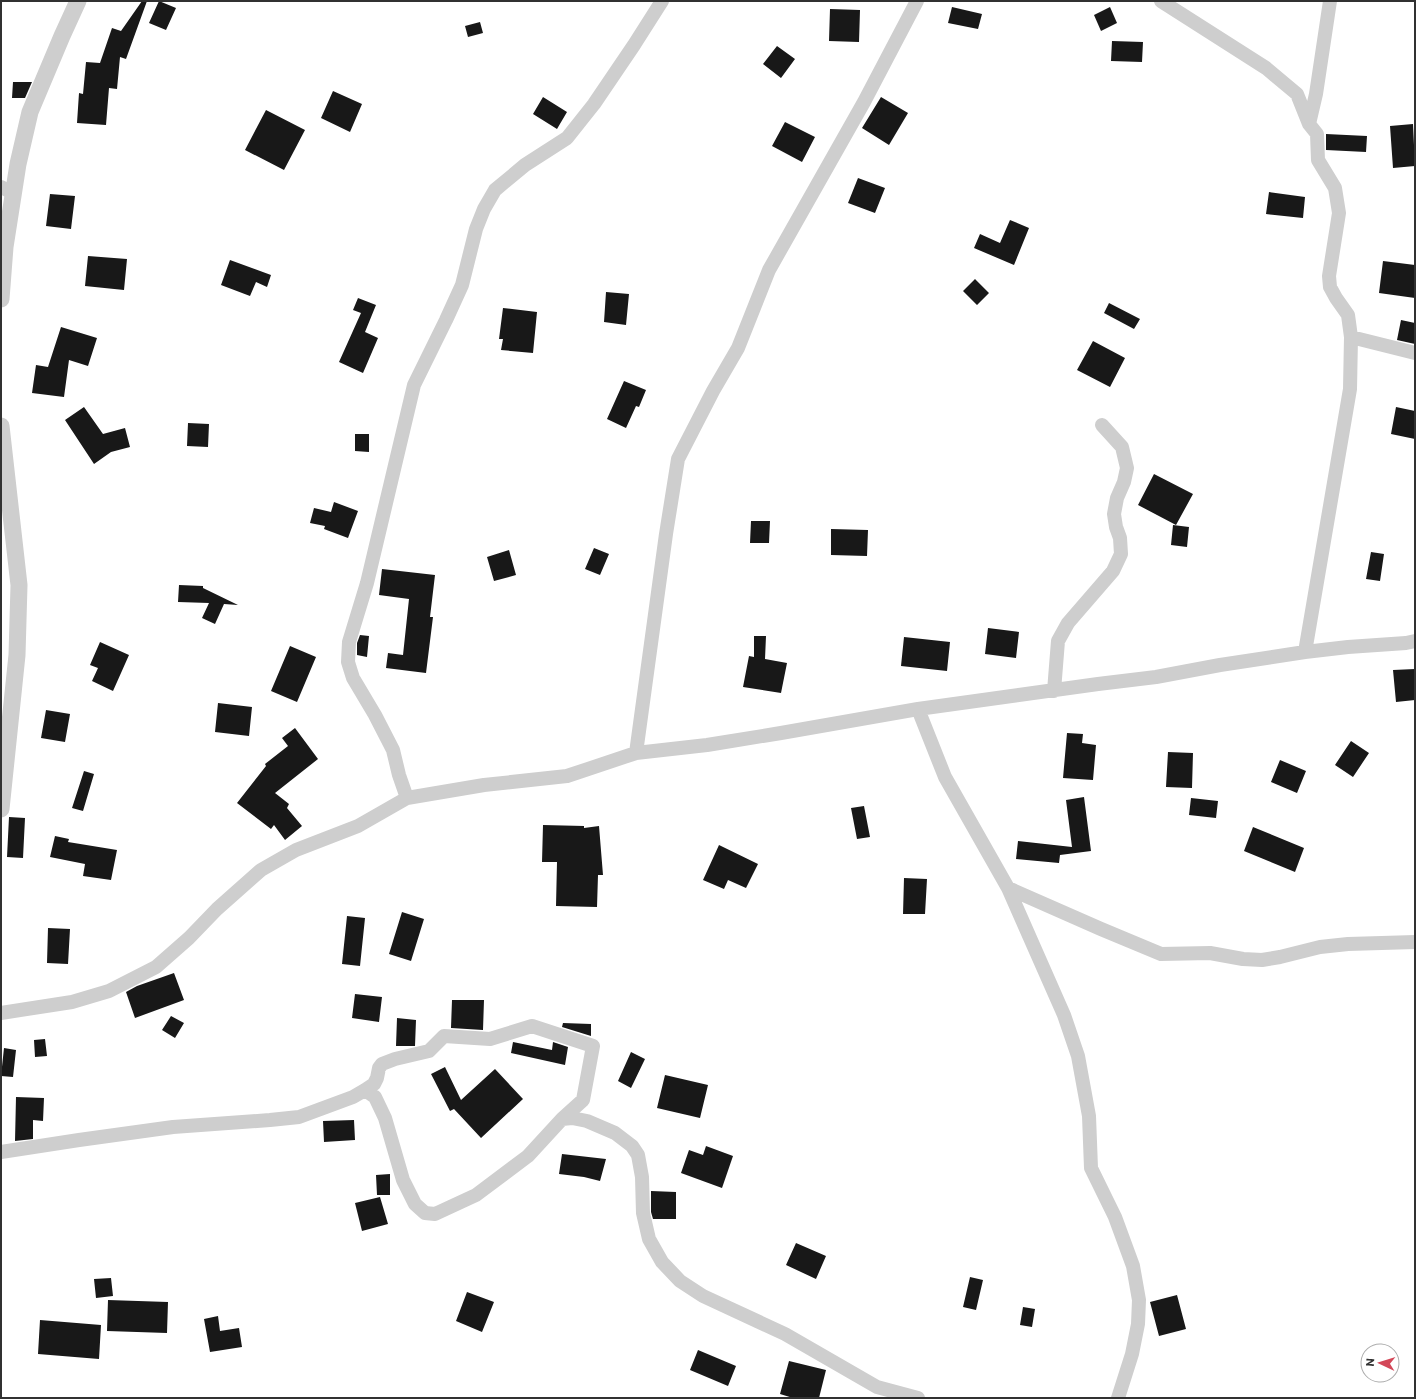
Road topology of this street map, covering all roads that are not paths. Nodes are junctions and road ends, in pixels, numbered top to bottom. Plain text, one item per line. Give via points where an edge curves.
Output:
1 (78, 1) edge
2 (662, 1) edge
3 (916, 1) edge
4 (1162, 1) edge
5 (1330, 1) edge
6 (1297, 94) junction
7 (1316, 94) junction
8 (1309, 124) junction
9 (7, 190) edge
10 (1, 299) edge
11 (1351, 337) junction
12 (1415, 353) edge
13 (1102, 425) dead end
14 (1, 426) edge
15 (1415, 641) edge
16 (1304, 652) junction
17 (1054, 691) junction
18 (918, 709) junction
19 (636, 753) junction
20 (407, 798) junction
21 (1, 809) edge
22 (1008, 888) junction
23 (1415, 942) edge
24 (1, 1013) edge
25 (370, 1094) junction
26 (562, 1119) junction
27 (1, 1152) edge
28 (918, 1398) edge
29 (1118, 1398) edge

1 - 9 street via 30,112 18,164
2 - 20 street via 594,104 567,138 526,165 495,190 476,229 462,285 414,385 367,583 349,642 348,662 353,678 393,750
3 - 19 street via 864,102 768,270 738,348 678,459
4 - 6 street via 1266,68
5 - 7 street
6 - 7 street
6 - 8 street
7 - 8 street
8 - 11 street via 1317,134 1318,160 1335,188 1339,213 1329,276 1330,287 1348,315
9 - 10 street
11 - 12 street
11 - 16 street via 1350,389
13 - 17 street via 1122,447 1127,468 1114,514 1121,554 1113,571 1068,623 1058,641
14 - 21 street via 19,585 18,655
15 - 16 street
16 - 17 street via 1156,678
17 - 18 street
18 - 19 street via 707,745
18 - 22 street via 945,777
19 - 20 street via 567,776 484,785
20 - 24 street via 358,826 296,850 261,870 156,967 110,991 72,1002
22 - 23 street via 1161,954 1210,953 1262,960 1320,947
22 - 29 street via 1064,1015 1078,1056 1089,1116 1091,1168 1115,1217 1133,1266 1139,1300 1138,1324 1132,1354
25 - 26 street via 385,1118 403,1180 414,1204 425,1213 435,1214 476,1195 528,1156
25 - 26 street via 382,1064 429,1051 444,1036 490,1039 532,1026 592,1046 583,1100
25 - 27 street via 353,1097 299,1117 173,1127
26 - 28 street via 587,1121 615,1133 632,1146 638,1155 642,1177 643,1213 649,1239 662,1262 680,1280 703,1296 785,1334 877,1388

